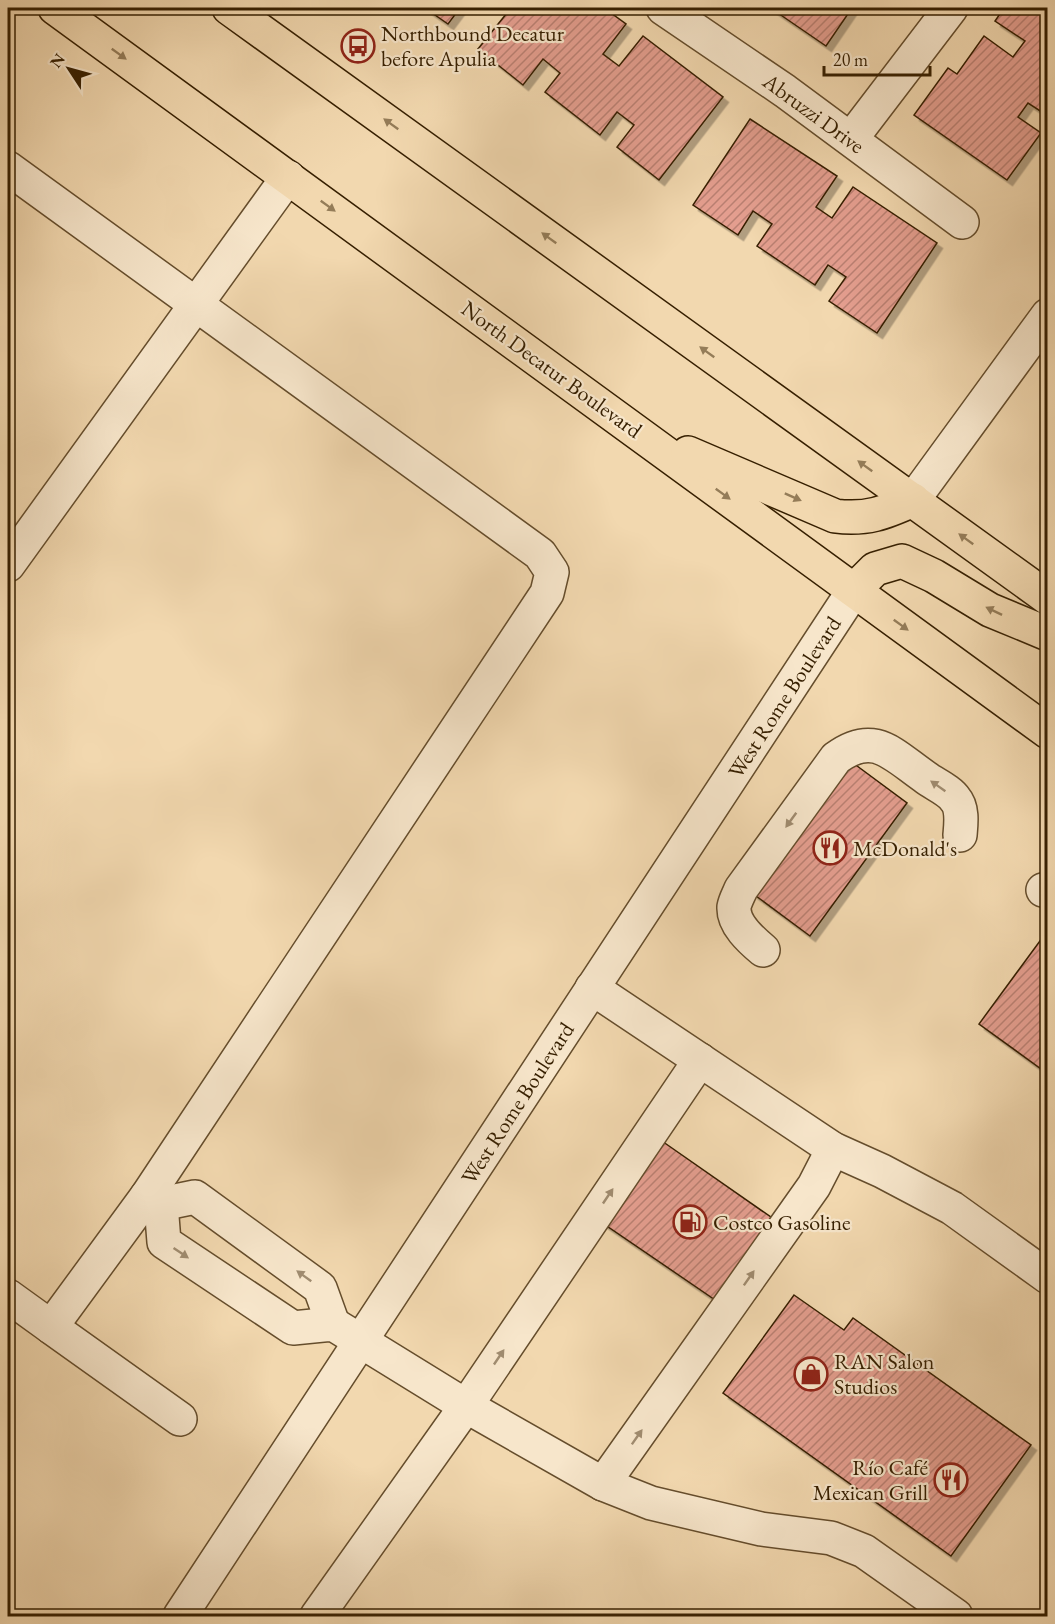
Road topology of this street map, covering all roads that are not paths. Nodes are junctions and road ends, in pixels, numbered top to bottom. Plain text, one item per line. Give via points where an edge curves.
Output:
1 (55, 8) edge
2 (229, 8) edge
3 (663, 8) edge
4 (951, 8) edge
5 (851, 139) junction
6 (8, 168) edge
7 (288, 177) junction
8 (962, 222) dead end
9 (196, 305) junction
10 (1047, 315) edge
11 (642, 435) junction
12 (913, 500) junction
13 (8, 565) edge
14 (854, 590) junction
15 (1047, 598) edge
16 (1047, 634) edge
17 (1047, 732) edge
18 (960, 835) dead end
19 (763, 950) dead end
20 (592, 988) junction
21 (700, 1060) junction
22 (833, 1149) junction
23 (154, 1200) junction
24 (245, 1234) junction
25 (217, 1277) junction
26 (1047, 1277) edge
27 (8, 1296) edge
28 (333, 1324) junction
29 (51, 1327) junction
30 (362, 1341) junction
31 (466, 1406) junction
32 (180, 1419) dead end
33 (603, 1484) junction
34 (180, 1617) edge
35 (317, 1617) edge
36 (956, 1617) edge

1 -> 7 main road, North Decatur Boulevard
12 -> 2 main road
3 - 5 street, Abruzzi Drive
4 - 5 street
5 - 8 street, Abruzzi Drive
6 - 9 street
7 - 9 street
7 -> 11 main road, North Decatur Boulevard
9 - 13 street
9 - 23 street via 540,554 552,572 547,593
10 - 12 street
11 -> 12 main road via 835,516 854,519 879,515
11 -> 14 main road, North Decatur Boulevard
15 -> 12 main road
16 -> 14 main road via 990,610 902,561 875,569
14 -> 17 main road, North Decatur Boulevard
14 - 20 street, West Rome Boulevard
18 -> 19 street via 962,817 956,799 882,747 849,748 836,758 741,889 734,906 736,919 750,940
20 - 21 street
20 - 30 street, West Rome Boulevard
21 - 22 street
31 -> 21 street
22 - 26 street via 952,1208
33 -> 22 street via 814,1186
23 - 24 street via 195,1197
23 -> 25 street via 164,1242
23 - 29 street
24 - 25 street
28 -> 24 street via 320,1288
25 - 28 street via 293,1328
27 - 29 street
28 - 30 street
29 - 32 street
30 - 31 street
30 - 34 street, West Rome Boulevard
31 - 33 street
31 - 35 street
33 - 36 street via 651,1503 761,1529 831,1538 864,1551

